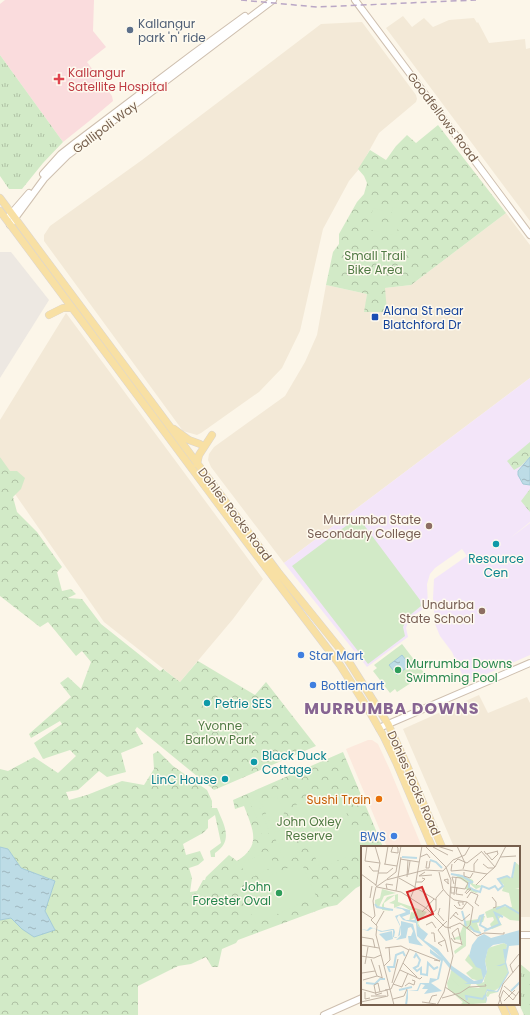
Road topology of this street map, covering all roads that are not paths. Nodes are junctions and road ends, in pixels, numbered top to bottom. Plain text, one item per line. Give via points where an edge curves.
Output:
1 (267, 0) edge
2 (273, 0) edge
3 (355, 0) edge
4 (0, 198) edge
5 (0, 211) edge
6 (13, 215) junction
7 (8, 222) junction
8 (530, 235) edge
9 (72, 308) junction
10 (49, 315) dead end
11 (167, 424) junction
12 (212, 435) dead end
13 (200, 444) dead end
14 (197, 464) junction
15 (530, 663) edge
16 (388, 724) junction
17 (379, 728) junction
18 (432, 846) edge
19 (442, 846) edge
20 (530, 935) edge
21 (520, 936) edge
22 (361, 998) edge
23 (501, 1005) edge
24 (510, 1005) edge
25 (324, 1015) edge
26 (506, 1015) edge
27 (515, 1015) edge

1 - 6 street, Gallipoli Way via 75,143 50,166
2 - 6 street, Gallipoli Way via 68,155
3 - 8 street, Goodfellows Road
4 - 6 main road, Dohles Rocks Road
5 - 7 main road, Dohles Rocks Road
6 - 7 street, Gallipoli Way
6 - 11 main road, Dohles Rocks Road
7 - 9 main road, Dohles Rocks Road
9 - 10 main road via 63,308
9 - 17 main road, Dohles Rocks Road via 319,636
11 - 13 main road via 189,440
11 - 14 main road, Dohles Rocks Road
12 - 14 main road via 199,455
14 - 16 main road, Dohles Rocks Road via 278,572 344,654
15 - 16 street
16 - 17 street
16 - 19 main road, Dohles Rocks Road
17 - 18 main road, Dohles Rocks Road
20 - 21 street
22 - 25 street
23 - 26 main road
24 - 27 main road

